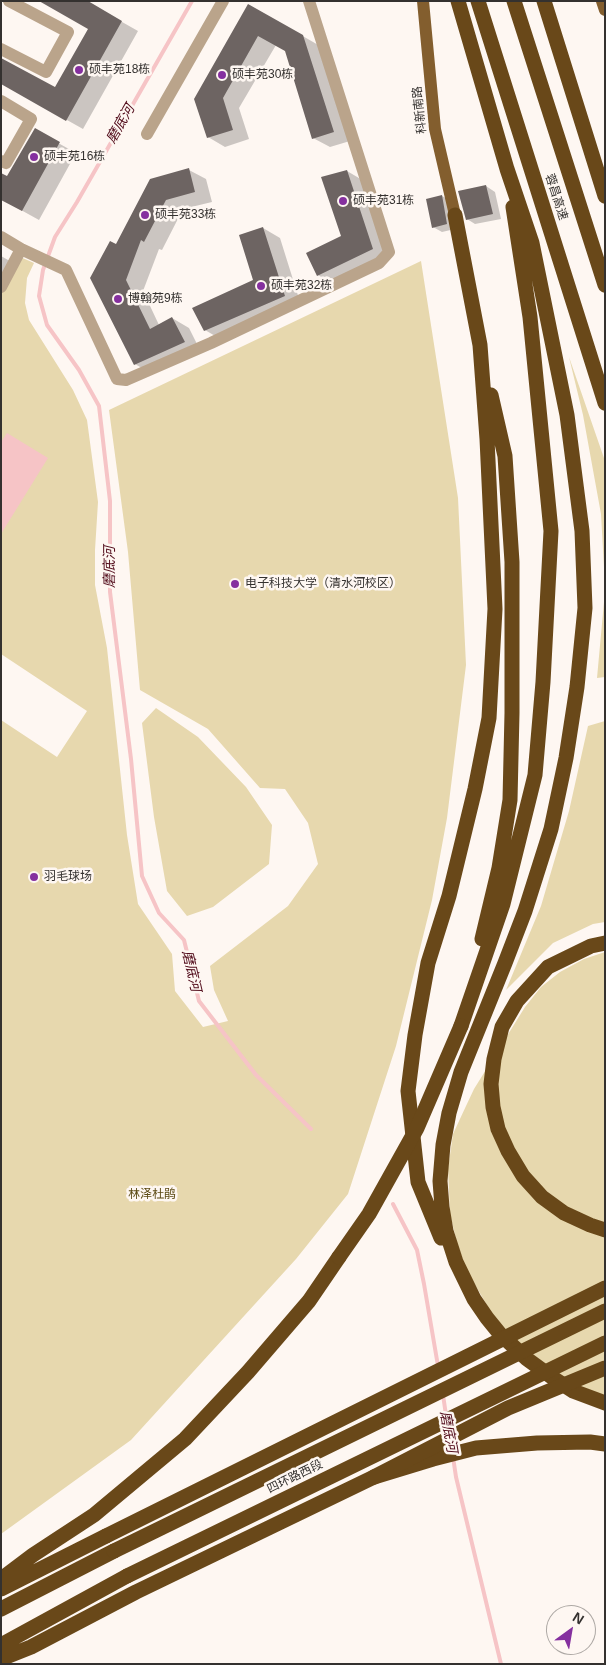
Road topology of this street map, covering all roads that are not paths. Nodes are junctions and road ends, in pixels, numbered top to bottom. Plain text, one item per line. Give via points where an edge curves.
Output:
1 (7, 1) edge
2 (223, 1) edge
3 (309, 1) edge
4 (422, 1) edge
5 (458, 1) edge
6 (478, 1) edge
7 (514, 1) edge
8 (522, 1) edge
9 (544, 1) edge
10 (602, 1) edge
11 (1, 10) edge
12 (605, 10) edge
13 (526, 38) junction
14 (1, 49) edge
15 (1, 101) edge
16 (147, 134) dead end
17 (1, 161) edge
18 (507, 169) junction
19 (605, 196) edge
20 (455, 215) joint
21 (1, 237) edge
22 (26, 251) junction
23 (605, 284) edge
24 (1, 288) edge
25 (480, 345) junction
26 (605, 403) edge
27 (605, 943) edge
28 (462, 1026) junction
29 (605, 1230) edge
30 (605, 1288) edge
31 (471, 1294) junction
32 (605, 1311) edge
33 (605, 1343) edge
34 (605, 1368) edge
35 (605, 1403) edge
36 (605, 1444) edge
37 (374, 1477) junction
38 (1, 1579) edge
39 (1, 1589) edge
40 (1, 1609) edge
41 (1, 1646) edge
42 (1, 1659) edge

1 - 11 street
1 - 14 street via 68,32 46,72
2 - 16 street
3 - 22 street via 389,252 379,262 212,343 126,380 117,379 66,270
4 - 20 main road, 科新南路 via 435,129
5 - 18 highway
6 - 26 highway, 蓉昌高速
7 - 13 highway, 蓉昌高速
8 - 13 highway
9 - 19 highway
10 - 12 main road
13 - 23 highway, 蓉昌高速
15 - 17 street via 31,118 6,163
18 - 28 highway via 530,317 551,531 535,775 503,904
18 - 31 highway via 532,243 567,415 582,531 585,608 577,687 551,829 525,911 461,1072 443,1146 440,1181 446,1231
20 - 25 highway
21 - 22 street
22 - 24 street
25 - 28 highway via 505,456 512,562 510,800 499,868
25 - 31 highway via 495,609 489,718 449,896 428,962 414,1035 408,1091 418,1182 442,1243
27 - 29 highway via 591,946 548,967 517,1001 502,1027 491,1084 498,1129 523,1176 542,1197 564,1213
28 - 38 highway, bridge via 417,1128 369,1214 309,1301 185,1438 94,1515
30 - 39 highway, bridge
31 - 35 highway via 500,1334 527,1359 573,1391
32 - 40 highway, 四环路西段, bridge
33 - 41 highway, 四环路西段, bridge via 127,1576
34 - 37 highway, bridge via 508,1408
36 - 37 highway, bridge via 537,1443 476,1448
37 - 42 highway via 136,1592 32,1647

